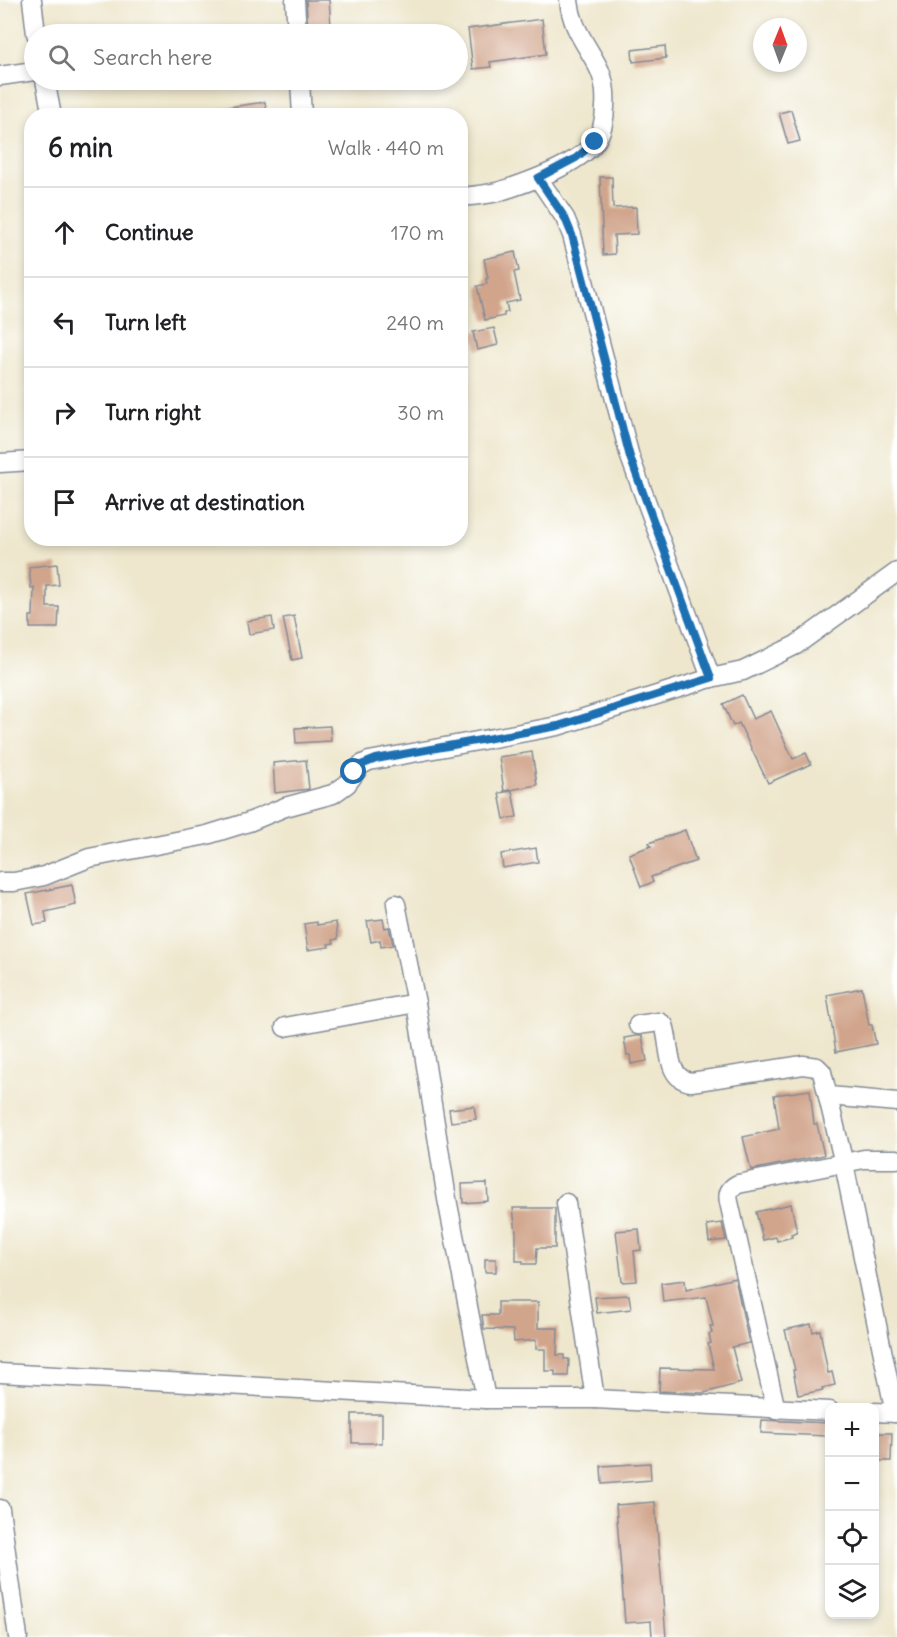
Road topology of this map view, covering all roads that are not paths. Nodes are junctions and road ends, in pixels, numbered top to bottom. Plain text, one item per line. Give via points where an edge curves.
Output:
1 (32, 0) edge
2 (295, 0) edge
3 (569, 0) edge
4 (35, 24) edge
5 (296, 24) edge
6 (24, 72) edge
7 (0, 76) edge
8 (47, 90) edge
9 (301, 90) edge
10 (50, 108) edge
11 (302, 108) edge
12 (538, 178) junction
13 (468, 196) edge
14 (24, 462) edge
15 (0, 463) edge
16 (897, 572) edge
17 (711, 678) junction
18 (0, 882) edge
19 (396, 904) dead end
20 (416, 1003) junction
21 (638, 1025) dead end
22 (285, 1027) dead end
23 (829, 1096) junction
24 (897, 1102) edge
25 (897, 1159) edge
26 (844, 1164) junction
27 (566, 1203) dead end
28 (0, 1373) edge
29 (486, 1399) junction
30 (595, 1400) junction
31 (776, 1410) junction
32 (825, 1411) edge
33 (879, 1412) edge
34 (896, 1413) edge
35 (0, 1509) edge
36 (18, 1637) edge

1 - 4 street
2 - 5 street
3 - 12 street via 578,33 600,72 606,92 605,119 595,142 576,158
6 - 7 street
8 - 10 street
9 - 11 street
12 - 13 street
12 - 17 street via 572,235 630,457
14 - 15 street
16 - 17 street via 796,645 743,671
17 - 18 street via 558,726 369,761 341,790 249,822 207,835 88,858 44,876
19 - 20 street
20 - 22 street
20 - 29 street via 447,1199
21 - 23 street via 664,1025 673,1070 684,1081 812,1065 822,1072
23 - 24 street
23 - 26 street
25 - 26 street via 864,1159
26 - 31 street via 738,1184 729,1192
26 - 34 street
27 - 30 street
28 - 29 street
29 - 30 street
30 - 31 street
31 - 32 street
33 - 34 street
35 - 36 street

